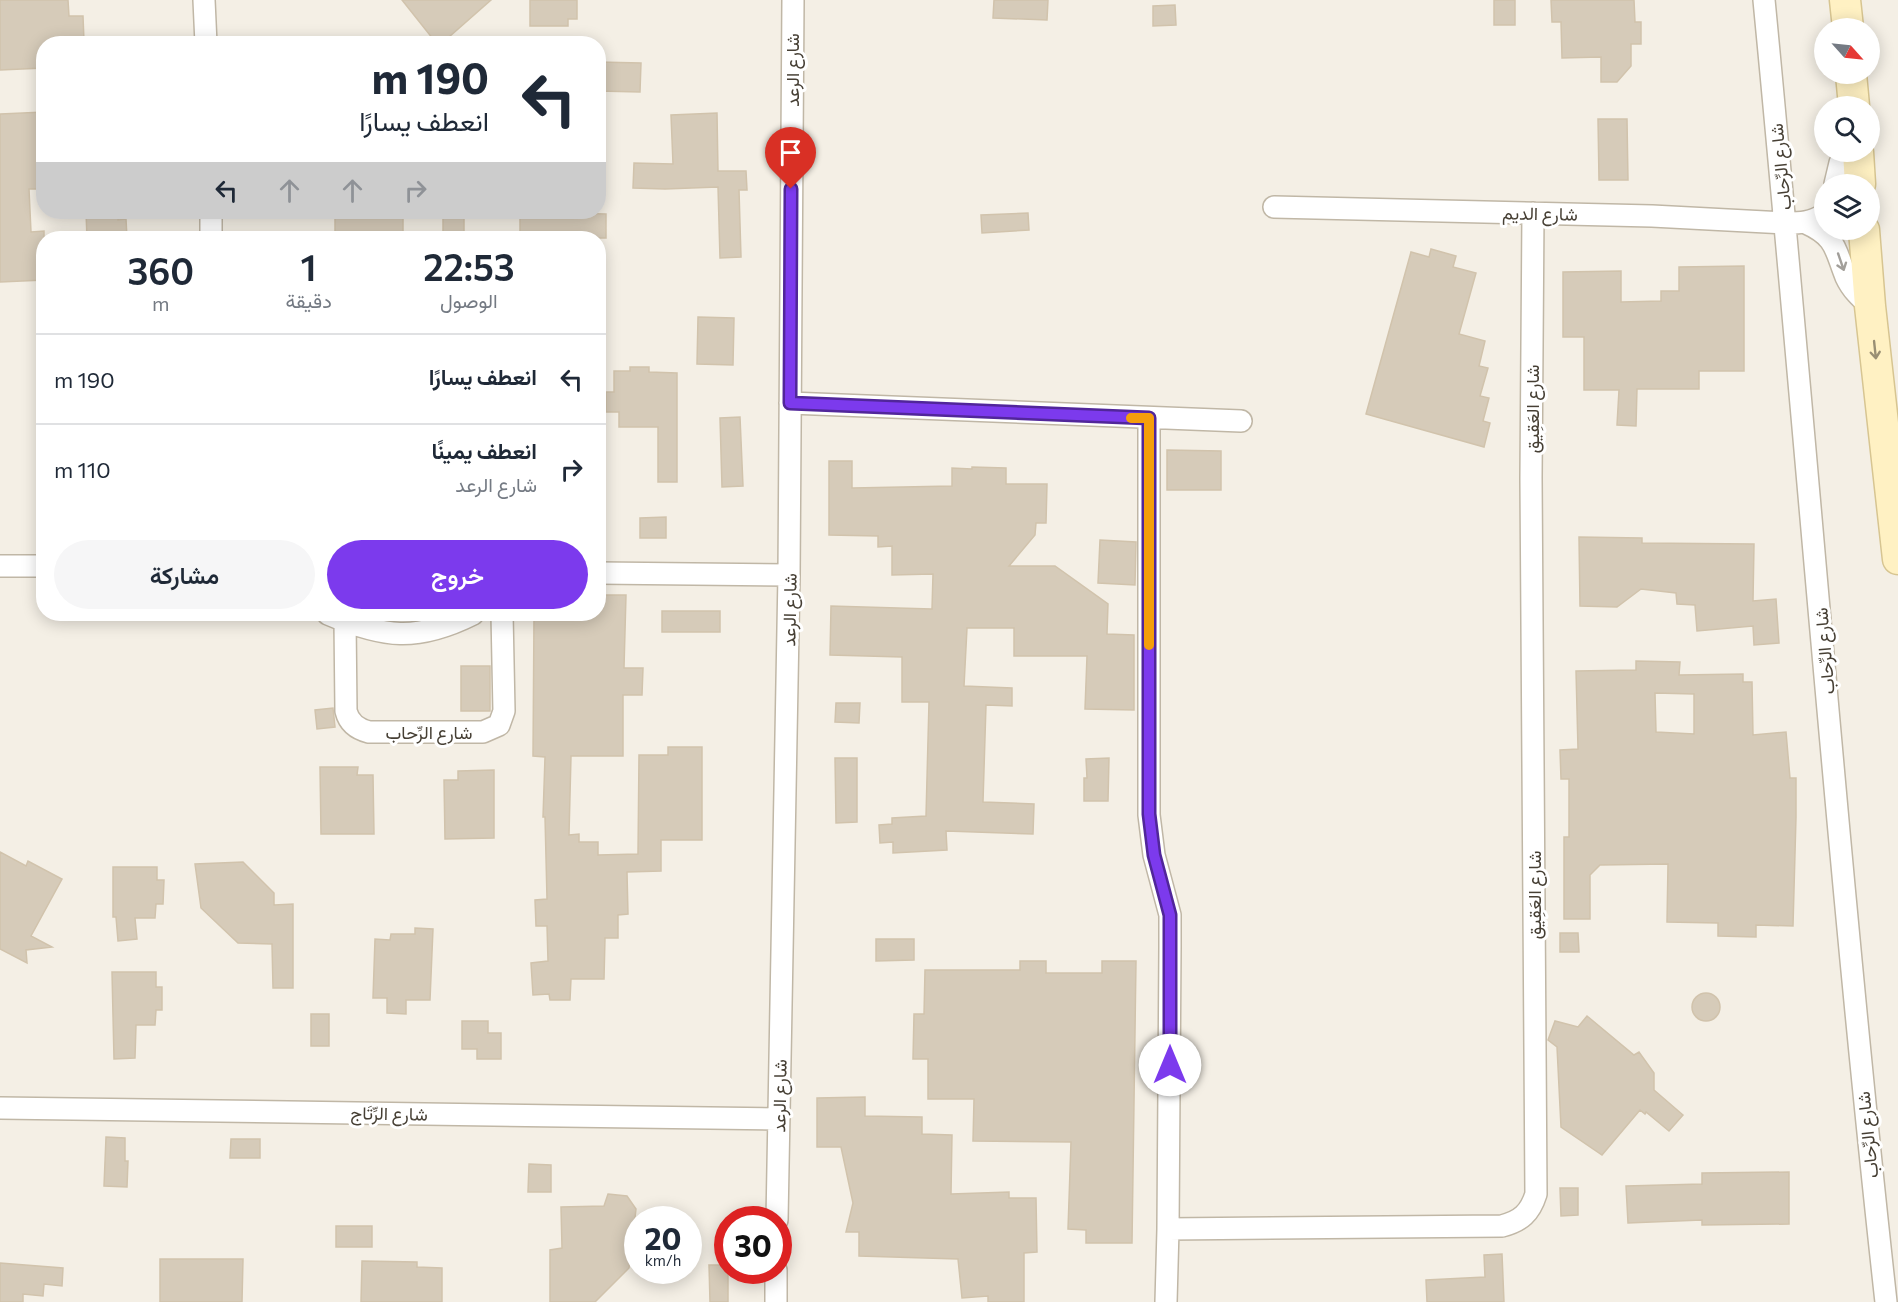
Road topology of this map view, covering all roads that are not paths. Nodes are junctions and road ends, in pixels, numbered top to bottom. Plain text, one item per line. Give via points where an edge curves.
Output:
1 (204, 0) edge
2 (793, 0) edge
3 (1764, 0) edge
4 (1845, 0) edge
5 (1847, 18) edge
6 (206, 36) edge
7 (1274, 207) dead end
8 (1533, 213) junction
9 (1805, 220) edge
10 (1865, 240) edge
11 (1870, 306) junction
12 (790, 403) junction
13 (1149, 418) junction
14 (1241, 421) dead end
15 (1898, 559) edge
16 (0, 566) edge
17 (36, 566) edge
18 (606, 573) edge
19 (789, 575) junction
20 (336, 621) edge
21 (346, 621) edge
22 (456, 621) edge
23 (502, 621) edge
24 (0, 1108) edge
25 (779, 1119) junction
26 (777, 1206) edge
27 (1168, 1229) junction
28 (776, 1284) edge
29 (776, 1302) edge
30 (1166, 1302) edge
31 (1886, 1302) edge

1 - 6 street
2 - 12 street, شارع الرعد
3 - 9 street, شارع الرِّحاب
4 - 5 main road
7 - 8 street, شارع الديم
8 - 9 street, شارع الديم
8 - 27 street, شارع العَقِيق via 1536,1194 1532,1206 1525,1216 1502,1226
9 -> 11 street via 1833,244 1852,289
9 - 31 street, شارع الرِّحاب via 1859,1063
10 - 11 main road
11 -> 15 main road
12 - 13 street
12 - 19 street, شارع الرعد
13 - 14 street
13 - 27 street via 1149,814 1154,855 1170,915
16 - 17 street
18 - 19 street
19 - 25 street, شارع الرعد
20 - 23 street, شارع الرِّحاب via 348,719 369,732 483,732 499,724 504,711
21 - 22 street, شارع الرِّحاب via 400,634 437,629
24 - 25 street, شارع الرِّتَاج
25 - 26 street, شارع الرعد
27 - 30 street
28 - 29 street

